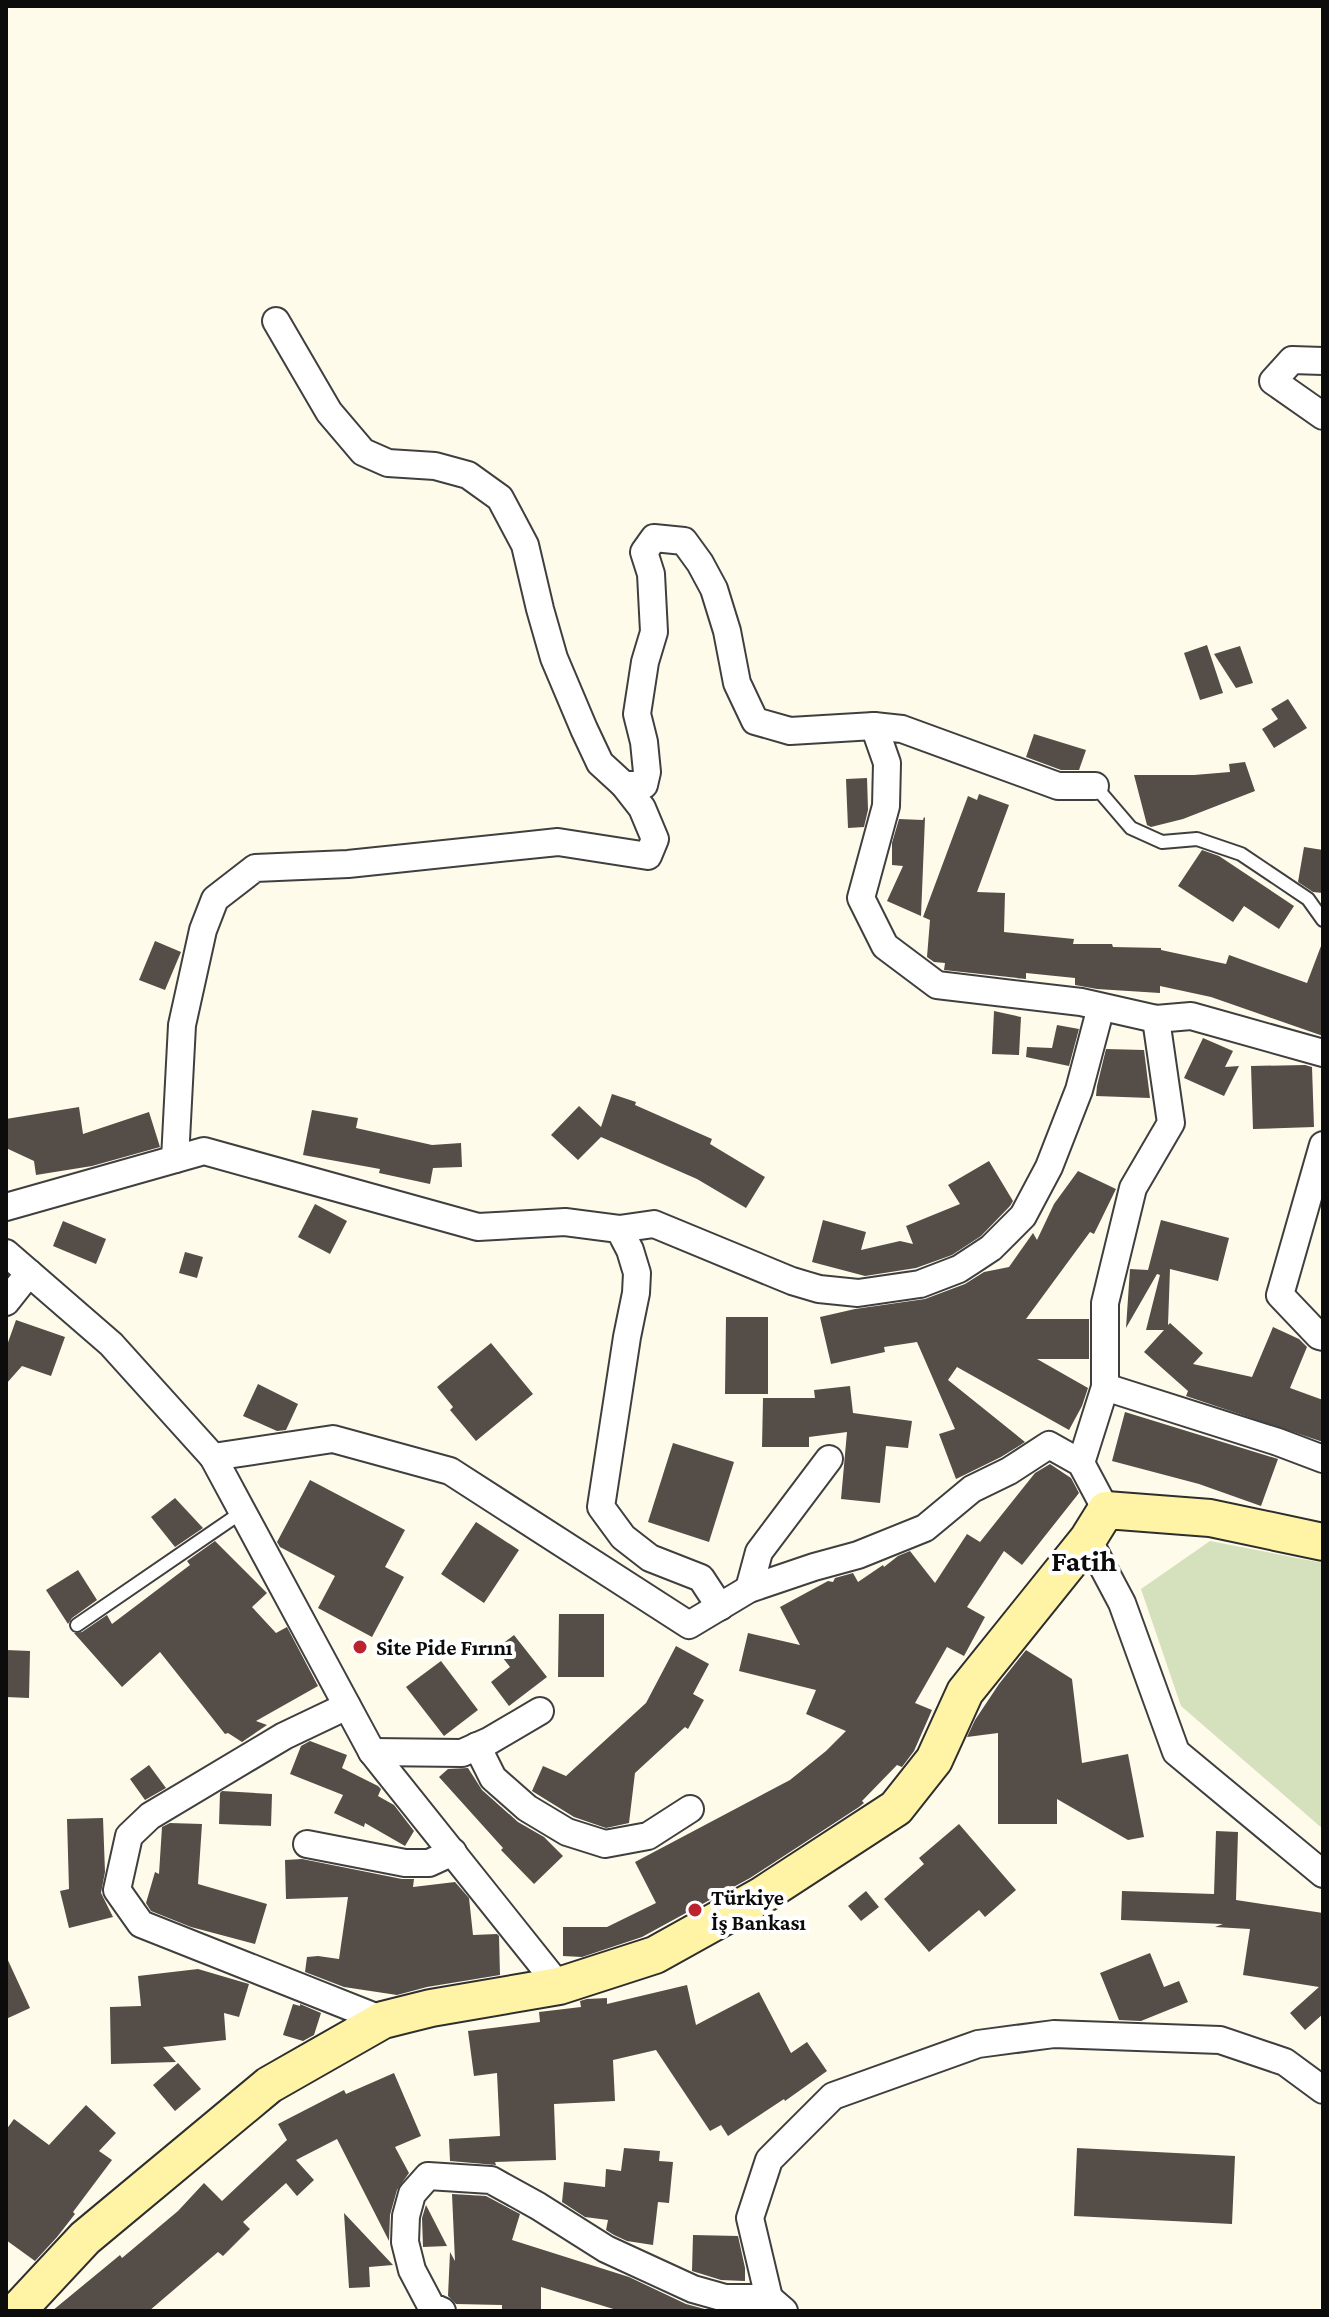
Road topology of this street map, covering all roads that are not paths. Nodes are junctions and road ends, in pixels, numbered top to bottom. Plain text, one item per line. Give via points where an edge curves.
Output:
1 (276, 321) dead end
2 (1323, 361) edge
3 (1323, 416) edge
4 (874, 726) junction
5 (624, 785) junction
6 (1095, 786) joint
7 (1323, 920) edge
8 (1101, 1007) junction
9 (1156, 1019) junction
10 (1323, 1053) edge
11 (1323, 1145) edge
12 (175, 1159) junction
13 (6, 1207) edge
14 (619, 1229) junction
15 (6, 1253) edge
16 (29, 1273) junction
17 (6, 1302) edge
18 (1323, 1337) edge
19 (1105, 1387) junction
20 (213, 1457) junction
21 (829, 1459) dead end
22 (1323, 1459) edge
23 (1081, 1463) junction
24 (242, 1512) junction
25 (1097, 1524) junction
26 (1323, 1542) edge
27 (749, 1589) junction
28 (720, 1607) junction
29 (77, 1625) dead end
30 (347, 1706) junction
31 (540, 1711) dead end
32 (477, 1746) junction
33 (372, 1752) junction
34 (690, 1809) dead end
35 (307, 1844) dead end
36 (453, 1852) junction
37 (1323, 1874) edge
38 (559, 1986) junction
39 (383, 2020) junction
40 (1323, 2090) edge
41 (777, 2304) edge
42 (20, 2310) edge
43 (442, 2311) edge

1 - 5 street via 329,412 363,452 388,463 435,466 468,475 500,498 525,545 554,658 584,729 600,763
2 - 3 street via 1292,360 1273,381
4 - 5 street via 790,731 755,721 737,683 727,631 707,576 684,541 654,538 644,552 651,574 654,632 637,714 647,772 644,785
4 - 6 street via 902,729 1058,786
4 - 8 street via 887,763 886,806 861,898 885,946 937,985
5 - 12 street via 642,808 655,839 648,856 558,842 255,868 215,899 182,1025
6 - 7 lane via 1131,828 1162,842 1197,839 1241,854 1308,899
8 - 9 street
8 - 14 street via 1079,1090 1043,1180 1023,1216 991,1248 959,1269 920,1284 858,1293 832,1291 792,1281 654,1224
9 - 10 street via 1191,1016
9 - 19 street via 1171,1123 1129,1202 1105,1303
11 - 18 street via 1280,1295
12 - 13 street
12 - 14 street via 204,1151 478,1227 565,1222
14 - 28 street via 637,1273 636,1293 601,1507 623,1537 650,1558 701,1578
15 - 16 street
16 - 17 street
16 - 20 street via 111,1344
19 - 22 street
19 - 23 street
20 - 24 street
20 - 28 street via 333,1439 450,1471 689,1625
21 - 27 street via 759,1552
23 - 25 street
23 - 27 street via 1049,1445 972,1489 925,1528
24 - 29 lane
24 - 30 street
25 - 26 main road via 1210,1518
25 - 37 street via 1176,1752
25 - 38 main road via 965,1692 934,1760 896,1808 761,1896 655,1955
27 - 28 street
30 - 33 street
30 - 39 street via 284,1736 150,1816 129,1836 117,1890 141,1924
31 - 32 street
32 - 33 street via 462,1753
32 - 34 street via 493,1778 527,1808 567,1832 605,1844 648,1836
33 - 36 street
35 - 36 street via 405,1863 429,1863
36 - 38 street
38 - 39 main road
39 - 42 main road via 269,2085 85,2238
40 - 41 street via 1285,2062 1220,2040 1054,2034 978,2044 833,2096 769,2160 750,2218
41 - 43 street via 693,2289 606,2249 491,2180 428,2176 412,2194 405,2242 412,2270 431,2306

